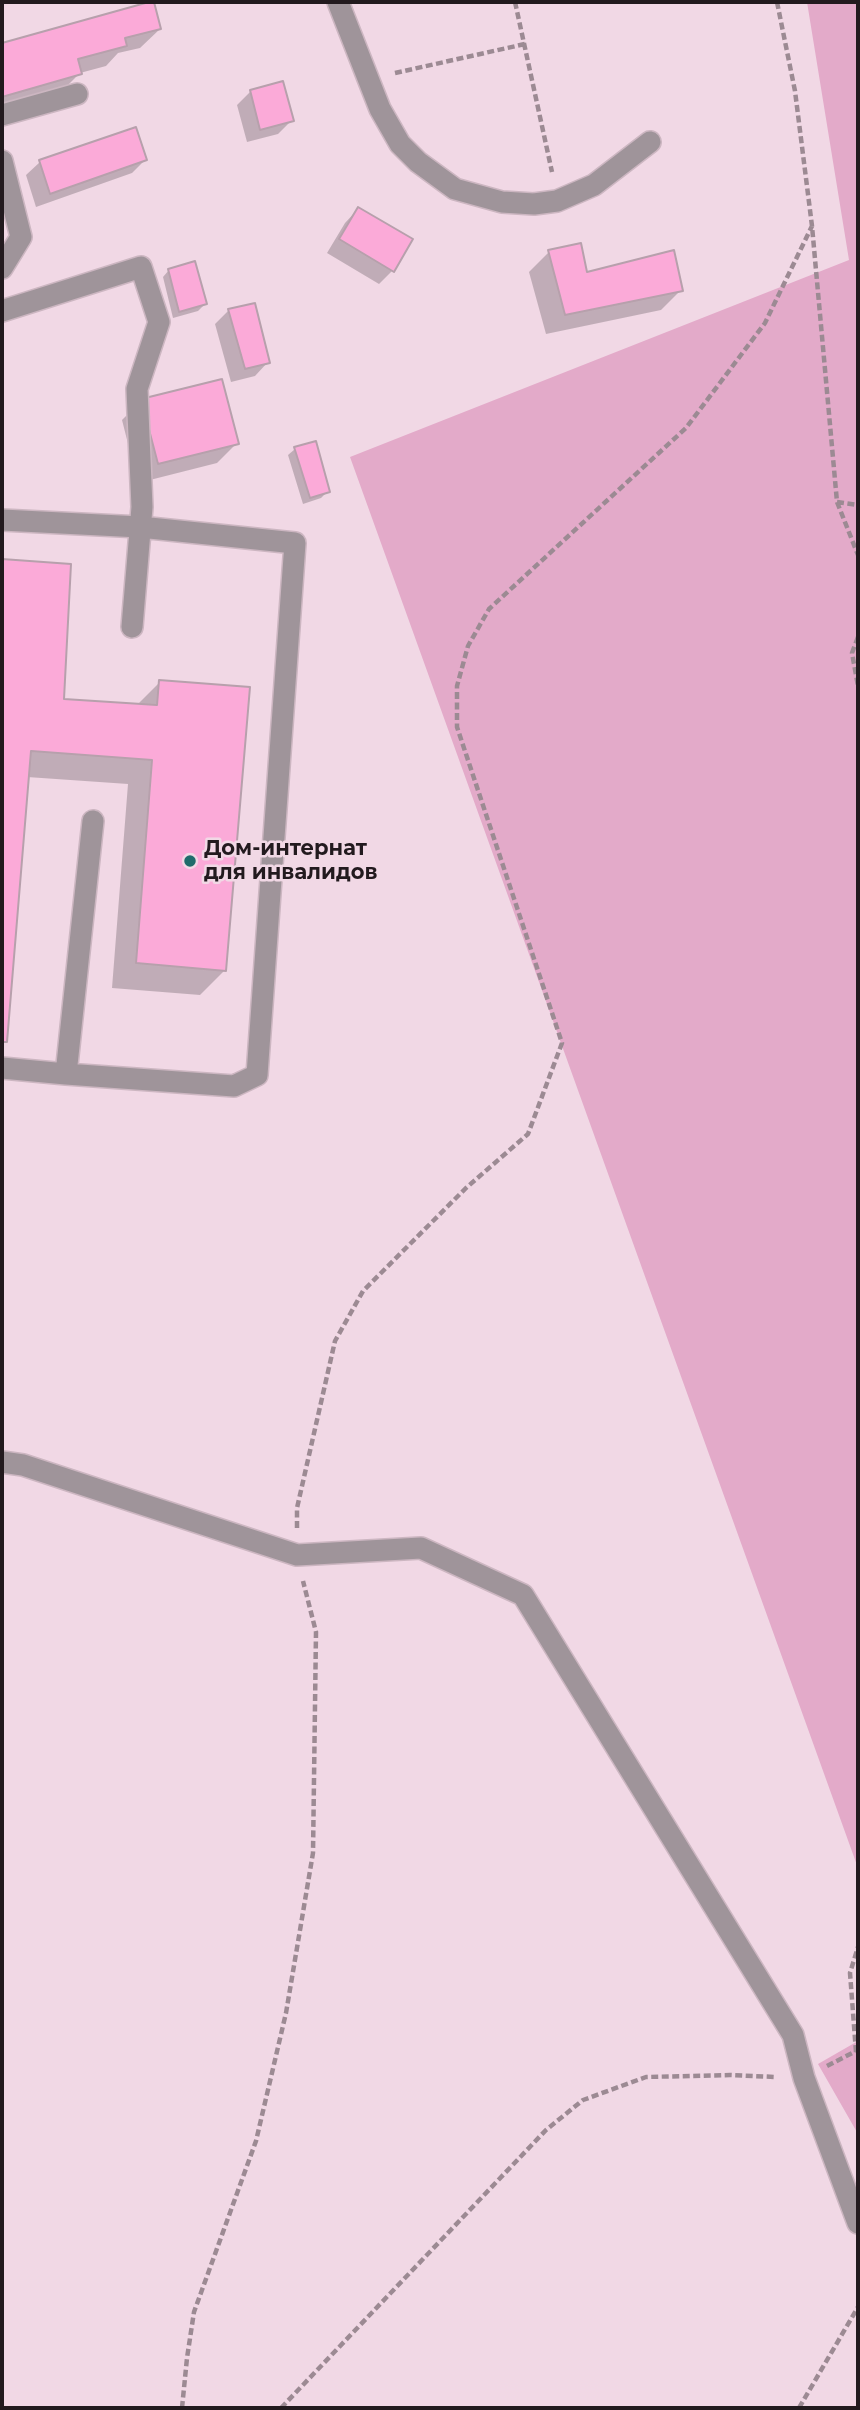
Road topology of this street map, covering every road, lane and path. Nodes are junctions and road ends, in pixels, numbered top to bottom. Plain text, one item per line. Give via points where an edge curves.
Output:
1 (338, 2) edge
2 (515, 2) edge
3 (777, 2) edge
4 (525, 44) junction
5 (367, 79) junction
6 (77, 94) dead end
7 (2, 115) edge
8 (650, 142) dead end
9 (2, 161) edge
10 (557, 201) junction
11 (812, 226) junction
12 (2, 268) edge
13 (2, 311) edge
14 (837, 502) junction
15 (858, 505) edge
16 (2, 520) edge
17 (140, 527) junction
18 (858, 555) edge
19 (132, 627) dead end
20 (858, 637) edge
21 (858, 686) edge
22 (93, 821) dead end
23 (2, 1068) edge
24 (66, 1074) junction
25 (2, 1462) edge
26 (297, 1555) junction
27 (858, 1948) edge
28 (857, 2051) edge
29 (804, 2078) junction
30 (858, 2223) edge
31 (858, 2307) edge
32 (182, 2408) edge
33 (281, 2408) edge
34 (799, 2408) edge

1 - 5 street
2 - 4 path
3 - 11 path via 795,91
4 - 5 path
4 - 10 path
5 - 10 street via 400,144 455,189 502,202
6 - 7 street
8 - 10 street via 594,185
9 - 12 street via 21,237
11 - 14 path
11 - 26 path via 765,323 686,428 489,609 468,646 457,686 457,727 562,1043 528,1134 466,1188 363,1292 335,1341 297,1508
13 - 17 street via 141,267 159,322 137,388
14 - 15 path
14 - 18 path
16 - 17 street
17 - 19 street
17 - 24 street via 295,543 257,1075 234,1086
20 - 21 path via 852,653
22 - 24 street
23 - 24 street
25 - 26 street
26 - 29 street via 421,1548 523,1595 793,2035
26 - 32 path via 316,1632 313,1853 286,2013 256,2141 194,2312
27 - 28 path via 850,1973
28 - 29 path
29 - 30 street
29 - 33 path via 646,2077 583,2100 546,2130
31 - 34 path

